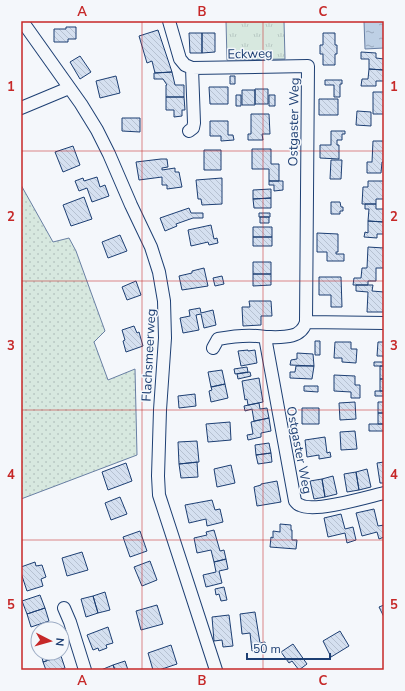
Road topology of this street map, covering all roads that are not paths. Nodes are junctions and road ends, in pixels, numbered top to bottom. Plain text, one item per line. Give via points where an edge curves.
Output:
1 (22, 21) edge
2 (169, 21) edge
3 (308, 66) joint
4 (192, 68) junction
5 (69, 88) junction
6 (21, 108) edge
7 (190, 131) dead end
8 (306, 322) junction
9 (384, 323) edge
10 (264, 337) junction
11 (212, 348) dead end
12 (384, 493) edge
13 (64, 608) dead end
14 (85, 670) edge
15 (216, 670) edge

1 - 5 street, Flachsmeerweg
2 - 4 street via 180,59
3 - 4 street, Eckweg
3 - 8 street, Ostgaster Weg
4 - 7 street via 194,123
5 - 6 street
5 - 15 street, Flachsmeerweg via 82,104 109,154 151,247 159,272 164,300 165,338 160,410 159,495
8 - 9 street
8 - 10 street via 304,329 297,334
10 - 11 street via 254,335 221,338
10 - 12 street, Ostgaster Weg via 295,502 308,507 329,505
13 - 14 street

